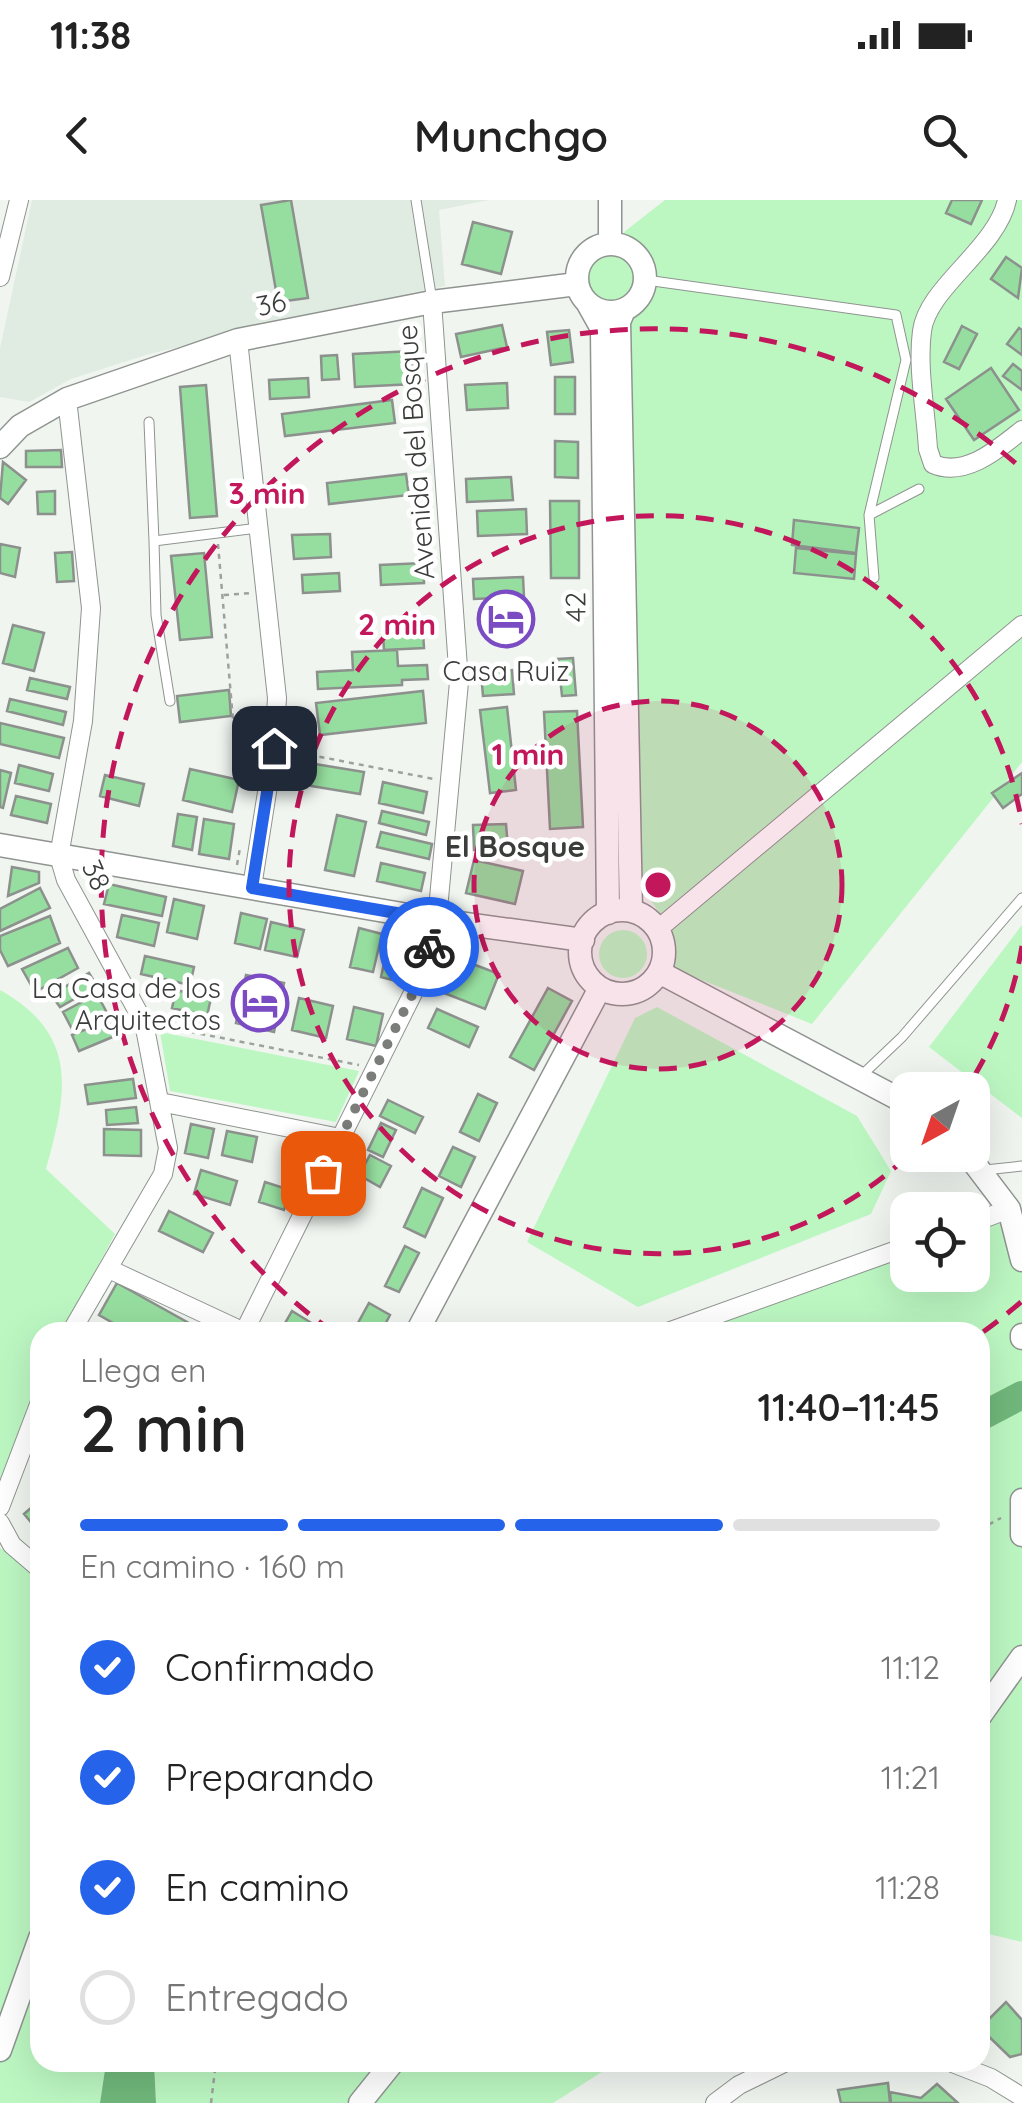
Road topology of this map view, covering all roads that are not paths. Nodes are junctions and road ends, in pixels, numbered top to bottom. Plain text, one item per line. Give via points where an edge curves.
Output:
1 (19, 200) edge
2 (416, 200) edge
3 (610, 200) edge
4 (1007, 200) edge
5 (610, 244) junction
6 (0, 277) edge
7 (646, 280) junction
8 (582, 294) junction
9 (432, 302) junction
10 (624, 310) junction
11 (238, 340) junction
12 (67, 400) junction
13 (150, 422) dead end
14 (1022, 430) edge
15 (0, 447) edge
16 (919, 489) dead end
17 (868, 514) junction
18 (258, 528) junction
19 (154, 541) junction
20 (874, 578) dead end
21 (1022, 625) edge
22 (170, 701) dead end
23 (0, 844) edge
24 (59, 856) junction
25 (243, 886) junction
26 (1022, 898) edge
27 (620, 912) junction
28 (437, 920) junction
29 (657, 930) junction
30 (583, 940) junction
31 (659, 972) junction
32 (600, 988) junction
33 (861, 1076) junction
34 (890, 1093) edge
35 (160, 1102) junction
36 (340, 1138) junction
37 (990, 1164) edge
38 (1022, 1166) edge
39 (982, 1172) edge
40 (1009, 1209) junction
41 (990, 1216) edge
42 (890, 1252) edge
43 (1022, 1260) edge
44 (110, 1269) junction
45 (77, 1322) edge
46 (223, 1322) edge
47 (249, 1322) edge
48 (422, 1322) edge
49 (696, 1322) edge
50 (30, 1428) edge
51 (1021, 1504) edge
52 (0, 1508) edge
53 (0, 1523) edge
54 (1022, 1535) edge
55 (30, 1560) edge
56 (1022, 1657) edge
57 (990, 1702) edge
58 (30, 1966) edge
59 (0, 2050) edge
60 (385, 2072) edge
61 (769, 2072) edge
62 (976, 2072) edge
63 (1022, 2097) edge
64 (360, 2103) edge
65 (715, 2103) edge

1 - 6 street
2 - 9 lane
3 - 5 street
4 - 14 street via 1003,220 922,328 928,449 933,464 945,469 987,458
5 - 7 street via 636,254
5 - 8 street via 584,256
7 - 10 street
7 - 17 lane via 896,316 906,360
8 - 9 street, 36
8 - 10 street via 605,312
8 - 27 street, 42 via 602,329
9 - 11 street, 36
9 - 28 street, Avenida del Bosque via 459,682
10 - 27 street, 42
11 - 12 street, 36
11 - 18 street
12 - 15 street, 36 via 20,426
12 - 24 street, 38 via 90,608 84,720
13 - 19 lane
16 - 17 lane
17 - 20 lane
18 - 19 lane
18 - 25 street via 276,698 274,748
19 - 22 lane via 156,615
21 - 29 street
23 - 24 street
24 - 25 street
24 - 35 street, 38 via 144,1023
25 - 28 street
26 - 33 lane
27 - 29 street
27 - 30 street via 595,920
28 - 30 street
28 - 36 street, Avenida del Bosque via 417,985
29 - 31 street via 664,950
30 - 32 street via 584,968
31 - 32 street via 626,994
31 - 33 street
32 - 48 street
33 - 34 street
35 - 36 street
35 - 44 street, 38 via 168,1148 163,1174
36 - 47 street, Avenida del Bosque
37 - 38 lane
39 - 40 street
40 - 41 street
40 - 43 street
42 - 49 street
44 - 45 street, 38
44 - 46 street
50 - 52 street
51 - 54 street
53 - 55 street
56 - 57 street
58 - 59 street
60 - 64 street
61 - 65 street
62 - 63 street

